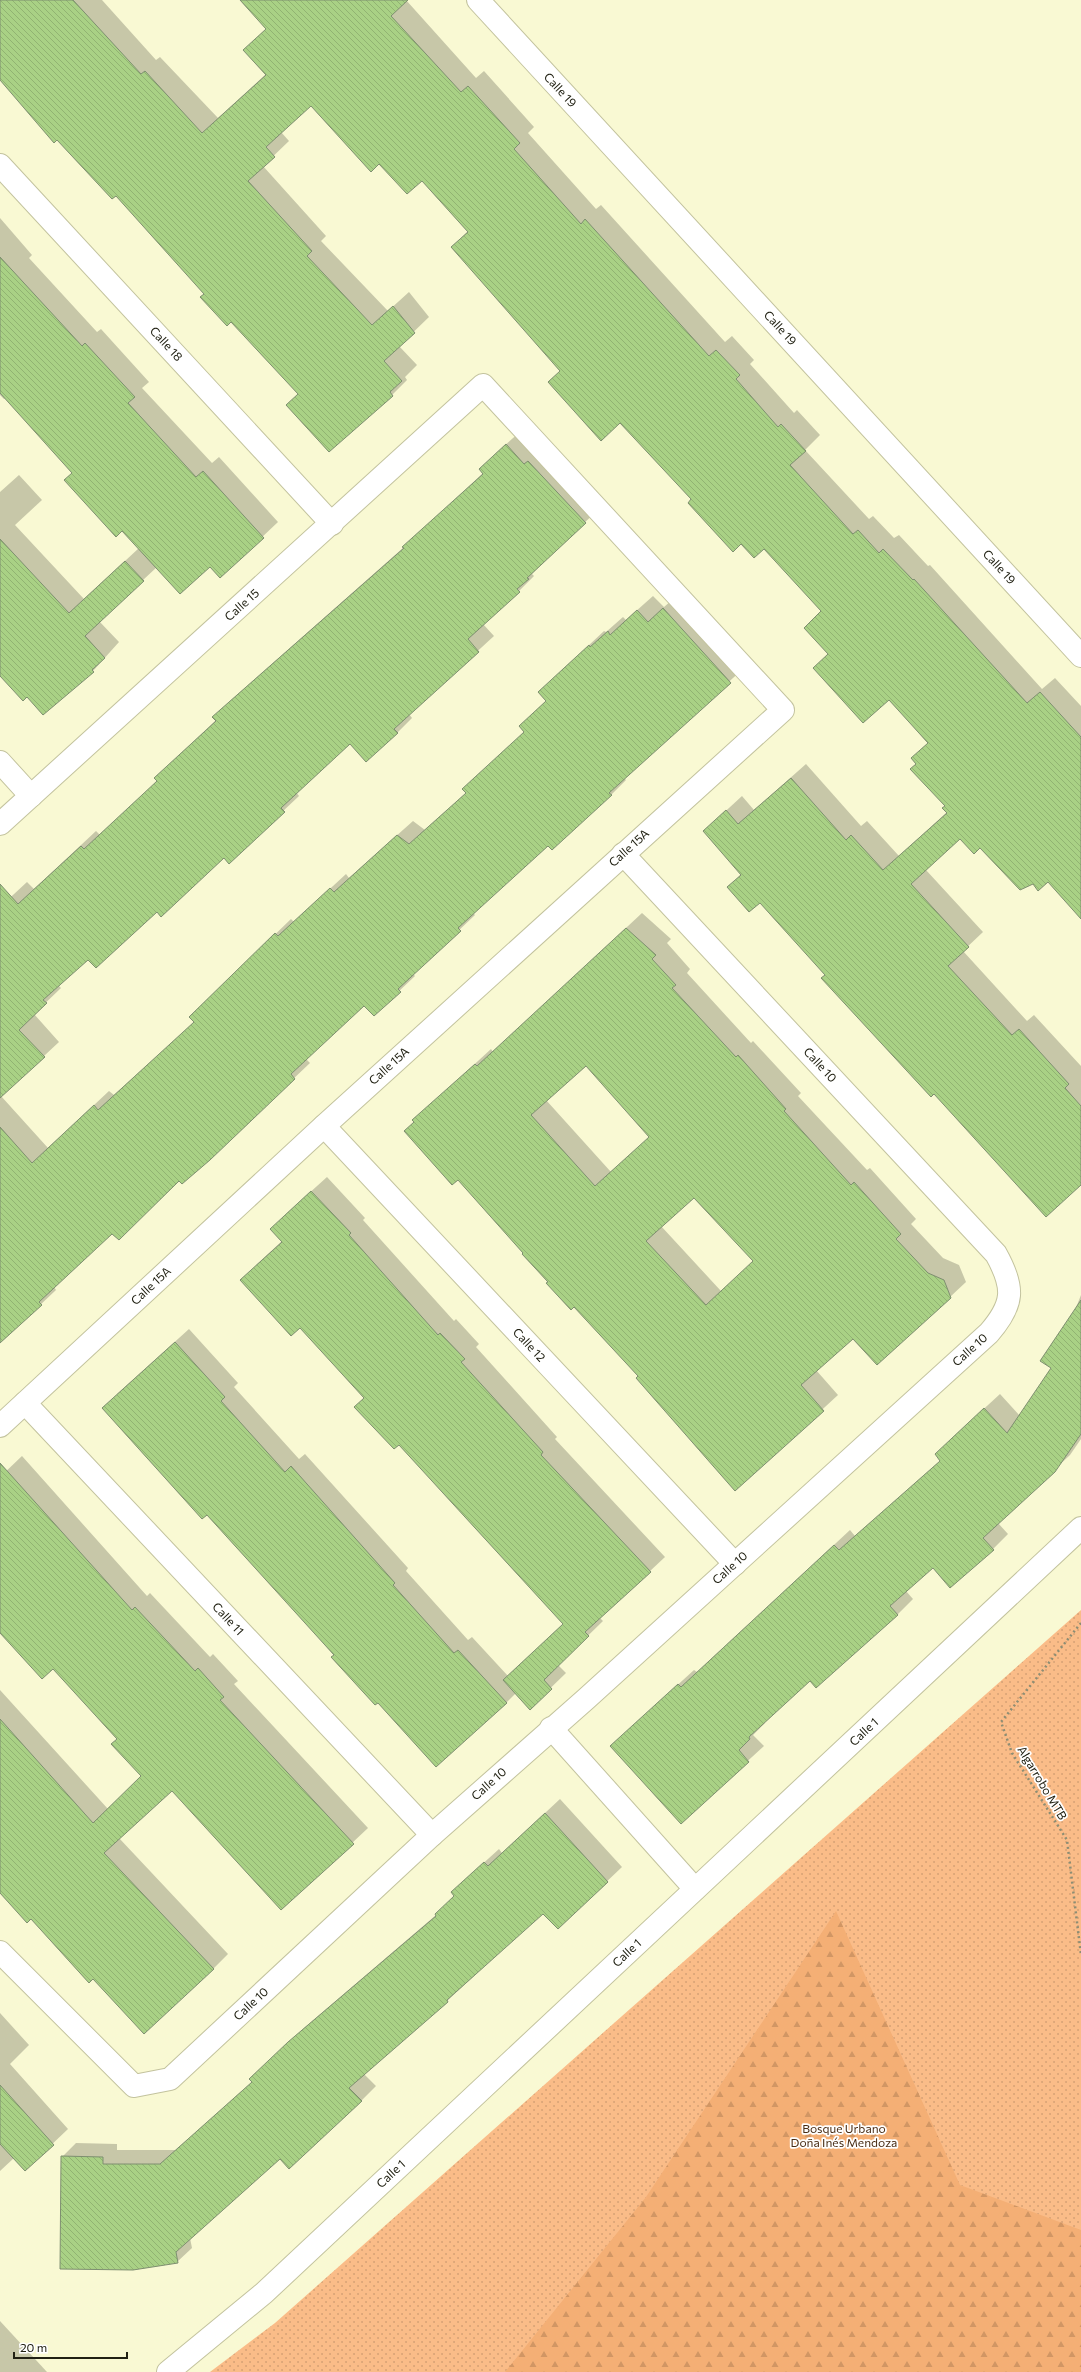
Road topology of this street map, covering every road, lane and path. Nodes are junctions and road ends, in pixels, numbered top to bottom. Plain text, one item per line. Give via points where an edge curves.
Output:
1 (478, 0) edge
2 (0, 165) edge
3 (332, 524) junction
4 (1081, 656) edge
5 (783, 710) joint
6 (0, 762) edge
7 (31, 796) junction
8 (0, 824) edge
9 (623, 854) junction
10 (324, 1126) junction
11 (25, 1403) junction
12 (0, 1426) edge
13 (1081, 1528) edge
14 (735, 1564) junction
15 (1081, 1623) edge
16 (551, 1728) junction
17 (432, 1835) junction
18 (696, 1889) junction
19 (0, 1952) edge
20 (1081, 1954) edge
21 (168, 2372) edge

1 - 4 street, Calle 19
2 - 3 street, Calle 18
3 - 5 street, Calle 15 via 483,385
3 - 7 street, Calle 15
5 - 9 street, Calle 15A
6 - 7 street
7 - 8 street, Calle 15
9 - 10 street, Calle 15A
9 - 14 street, Calle 10 via 996,1254 1007,1273 1010,1295 1004,1316 989,1333
10 - 11 street, Calle 15A
10 - 14 street, Calle 12
11 - 12 street, Calle 15A
11 - 17 street, Calle 11
13 - 18 street, Calle 1
14 - 16 street, Calle 10
15 - 20 path, Algarrobo MTB via 1001,1722 1012,1753 1066,1840
16 - 17 street, Calle 10
16 - 18 street
17 - 19 street, Calle 10 via 170,2079 134,2086
18 - 21 street, Calle 1 via 264,2293

